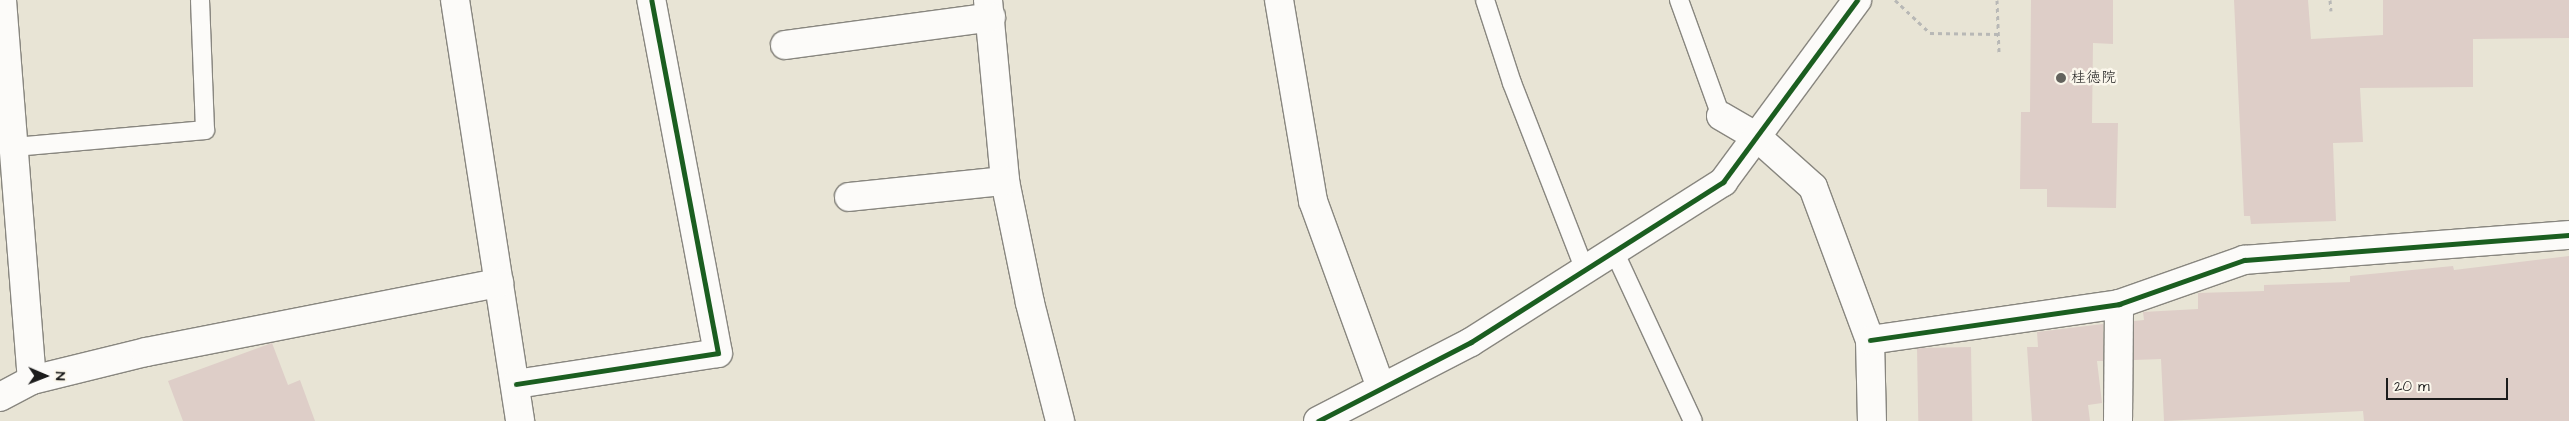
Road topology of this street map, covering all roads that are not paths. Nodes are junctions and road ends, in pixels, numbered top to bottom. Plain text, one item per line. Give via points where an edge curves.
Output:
1 (2, 0) edge
2 (200, 0) edge
3 (455, 0) edge
4 (651, 0) edge
5 (1279, 0) edge
6 (1484, 0) edge
7 (1679, 0) edge
8 (1857, 0) edge
9 (989, 8) edge
10 (786, 45) dead end
11 (1721, 116) joint
12 (1757, 137) junction
13 (14, 147) junction
14 (1005, 181) junction
15 (849, 197) dead end
16 (2569, 235) edge
17 (1614, 251) junction
18 (1585, 270) junction
19 (499, 283) junction
20 (2119, 304) junction
21 (1870, 340) junction
22 (32, 380) junction
23 (516, 384) junction
24 (1381, 388) junction
25 (0, 397) edge
26 (520, 421) edge
27 (1060, 421) edge
28 (1318, 421) edge
29 (1694, 421) edge
30 (1872, 421) edge
31 (2118, 421) edge

1 - 13 street
2 - 13 lane via 205,130
3 - 19 street
4 - 23 street via 718,352
5 - 24 street via 1313,201
6 - 18 lane via 1512,83
7 - 11 lane
8 - 12 street
9 - 10 street
9 - 14 street
11 - 12 street
12 - 17 street via 1723,182
12 - 21 street via 1813,187
13 - 22 street
14 - 15 street
14 - 27 street via 1030,303
16 - 20 street via 2244,260
17 - 18 street
17 - 29 lane
18 - 24 street via 1470,342
19 - 22 street via 146,352
19 - 23 street
20 - 21 street
20 - 31 street
21 - 30 street
22 - 25 street
23 - 26 street
24 - 28 street

